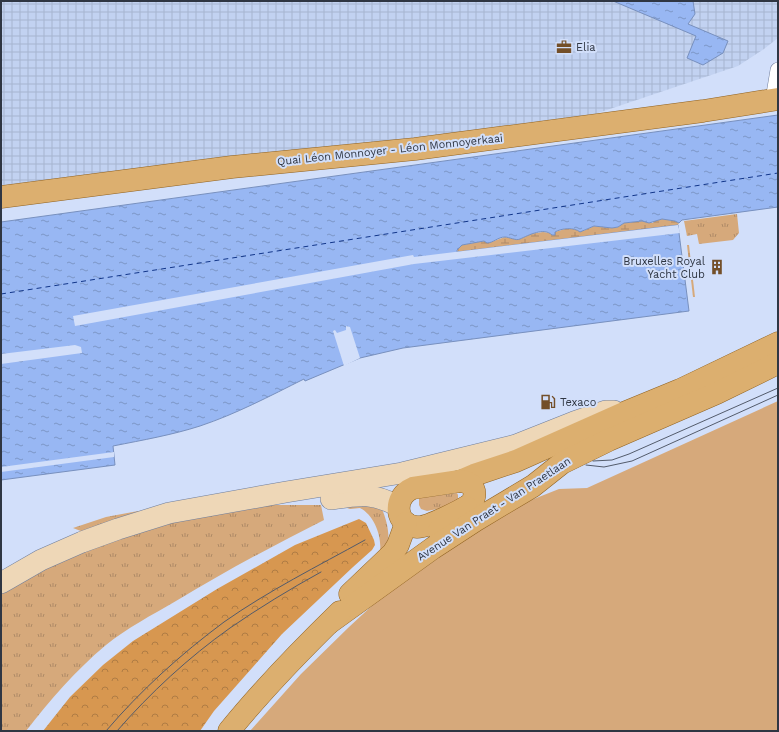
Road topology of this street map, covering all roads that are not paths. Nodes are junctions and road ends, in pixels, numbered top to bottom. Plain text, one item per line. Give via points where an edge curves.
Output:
1 (778, 70) edge
2 (775, 100) edge
3 (1, 197) edge
4 (778, 343) edge
5 (778, 363) edge
6 (624, 413) junction
7 (562, 463) junction
8 (402, 473) junction
9 (455, 482) junction
10 (232, 501) junction
11 (470, 503) junction
12 (402, 514) junction
13 (1, 583) edge
14 (329, 623) junction
15 (229, 731) edge

1 - 2 street
2 - 3 main road, Quai Léon Monnoyer - Léon Monnoyerkaai via 415,149 232,167
4 - 6 main road, Avenue Van Praet - Van Praetlaan via 680,390
5 - 7 main road, Avenue Van Praet - Van Praetlaan
6 - 8 main road via 606,411 516,445
6 - 9 main road, Avenue Van Praet - Van Praetlaan via 516,461
7 - 11 main road
7 - 14 main road, Avenue Van Praet - Van Praetlaan via 533,486 433,548
8 - 9 main road
8 - 10 main road
9 - 11 main road via 466,482 474,489 475,494
9 - 12 main road, Avenue Van Praet - Van Praetlaan via 413,488 408,491 400,500
10 - 12 main road via 316,500 368,495 379,497
10 - 13 main road via 169,513 94,537 41,560
11 - 12 main road via 423,526 411,526
11 - 14 main road, Avenue Van Praet - Van Praetlaan via 443,529 362,591
12 - 14 main road, Avenue Van Praet - Van Praetlaan via 398,545 393,553 351,592
14 - 15 main road, Avenue Van Praet - Van Praetlaan via 269,684

